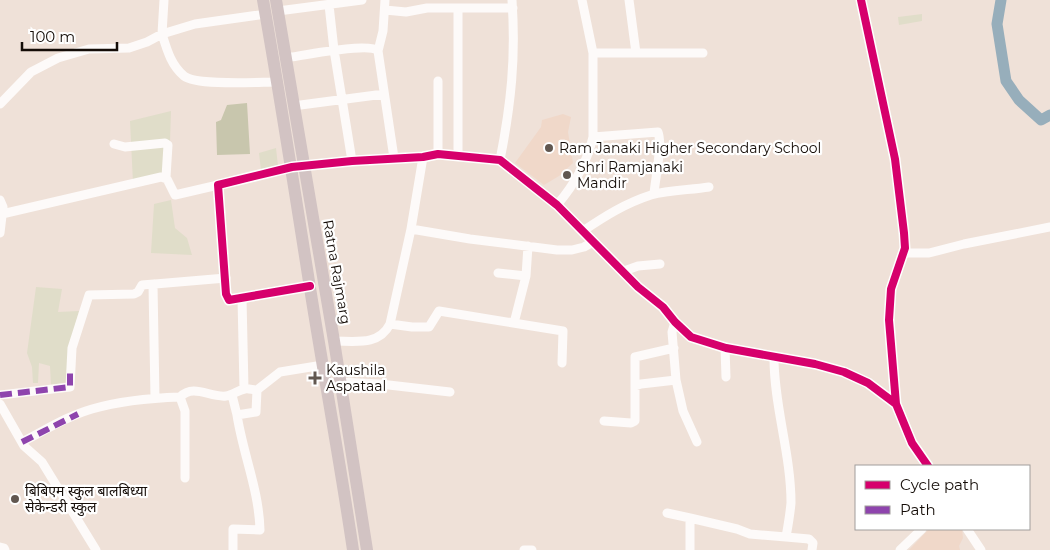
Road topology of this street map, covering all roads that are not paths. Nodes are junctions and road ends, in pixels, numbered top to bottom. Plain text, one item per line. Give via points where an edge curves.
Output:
1 (164, 0) edge
2 (263, 0) edge
3 (362, 0) edge
4 (385, 0) edge
5 (582, 0) edge
6 (629, 0) edge
7 (861, 0) edge
8 (350, 1) edge
9 (513, 4) edge
10 (329, 5) junction
11 (273, 8) edge
12 (458, 8) junction
13 (385, 10) junction
14 (162, 34) junction
15 (334, 50) junction
16 (378, 51) junction
17 (593, 53) junction
18 (636, 53) junction
19 (703, 53) dead end
20 (285, 58) junction
21 (438, 81) dead end
22 (277, 82) junction
23 (384, 94) junction
24 (342, 100) junction
25 (0, 104) edge
26 (293, 106) junction
27 (593, 137) junction
28 (114, 144) dead end
29 (438, 154) junction
30 (458, 155) junction
31 (423, 157) junction
32 (394, 158) junction
33 (352, 160) junction
34 (500, 160) junction
35 (297, 166) junction
36 (166, 177) junction
37 (218, 185) junction
38 (709, 187) dead end
39 (654, 194) junction
40 (0, 200) edge
41 (556, 205) junction
42 (2, 214) junction
43 (1050, 227) edge
44 (411, 229) junction
45 (583, 231) junction
46 (0, 233) edge
47 (593, 242) junction
48 (528, 246) junction
49 (903, 253) junction
50 (660, 264) dead end
51 (624, 271) junction
52 (498, 273) dead end
53 (526, 276) junction
54 (226, 278) junction
55 (154, 284) junction
56 (310, 286) junction
57 (242, 298) junction
58 (675, 322) junction
59 (514, 323) junction
60 (390, 324) junction
61 (334, 341) junction
62 (674, 348) junction
63 (725, 348) junction
64 (774, 358) junction
65 (562, 363) dead end
66 (323, 365) junction
67 (726, 377) dead end
68 (676, 380) junction
69 (340, 382) junction
70 (635, 386) junction
71 (244, 389) junction
72 (257, 390) junction
73 (450, 392) dead end
74 (0, 395) edge
75 (232, 395) junction
76 (180, 397) junction
77 (155, 398) junction
78 (0, 404) edge
79 (896, 404) junction
80 (237, 415) junction
81 (604, 421) dead end
82 (22, 442) junction
83 (697, 442) dead end
84 (927, 465) edge
85 (185, 478) dead end
86 (668, 513) dead end
87 (690, 518) junction
88 (921, 530) edge
89 (968, 530) edge
90 (786, 537) junction
91 (0, 547) edge
92 (5, 550) edge
93 (96, 550) edge
94 (233, 550) edge
95 (353, 550) edge
96 (367, 550) edge
97 (524, 550) edge
98 (532, 550) edge
99 (690, 550) edge
100 (812, 550) edge
101 (900, 550) edge
102 (981, 550) edge

1 - 14 street
2 - 11 highway, Ratna Rajmarg
3 - 8 street
4 - 13 street
5 - 17 street
6 - 18 street
7 - 49 street via 895,159 904,233
8 - 10 street
9 - 12 street
9 - 34 street via 514,56 510,107
10 - 11 street
10 - 15 street
11 - 14 street
11 - 20 highway, Ratna Rajmarg
11 - 22 highway, Ratna Rajmarg
12 - 13 street via 406,12
12 - 30 street
13 - 16 street
14 - 22 street via 171,60 185,77 218,83
14 - 25 street via 129,48 89,49 58,58 31,72
15 - 16 street via 371,47
15 - 20 street
15 - 24 street
16 - 23 street
17 - 18 street
17 - 27 street
18 - 19 street
20 - 26 highway, Ratna Rajmarg
21 - 29 street
22 - 35 highway, Ratna Rajmarg
23 - 24 street
23 - 32 street
24 - 26 street
24 - 33 street
26 - 35 highway, Ratna Rajmarg
27 - 39 street via 658,132
27 - 41 street via 581,171
28 - 36 street via 125,147 165,143 168,145
29 - 30 street
29 - 31 street
30 - 34 street
31 - 32 street
31 - 44 street
32 - 33 street
33 - 35 street
34 - 41 street
35 - 37 street
35 - 56 highway, Ratna Rajmarg
35 - 61 highway, Ratna Rajmarg
36 - 37 street via 175,194
36 - 42 street
37 - 54 street
38 - 39 street
39 - 45 street via 611,212
40 - 42 street
41 - 45 street
42 - 46 street
43 - 49 street via 930,253
44 - 48 street
44 - 60 street
45 - 47 street
47 - 48 street via 572,250
47 - 51 street
48 - 53 street
49 - 79 street via 891,289 889,320
50 - 51 street
51 - 58 street via 638,287 663,306
52 - 53 street
53 - 59 street
54 - 55 street
54 - 57 street via 229,300
55 - 74 street via 142,285 134,294 89,295 72,348 70,387
55 - 77 street
56 - 57 street
56 - 66 highway, Ratna Rajmarg
57 - 71 street
58 - 62 street via 672,332
58 - 63 street via 691,337
59 - 60 street via 439,311 429,327
59 - 65 street via 563,331
60 - 61 street via 386,332 374,340
61 - 69 highway, Ratna Rajmarg
62 - 68 street
62 - 70 street via 635,357
63 - 64 street
63 - 67 street
64 - 79 street via 844,372 868,383
64 - 90 street via 774,381 790,503
66 - 72 street via 280,372
66 - 95 highway, Ratna Rajmarg
68 - 70 street
68 - 83 street via 683,411
69 - 73 street
69 - 96 highway, Ratna Rajmarg
70 - 81 street via 635,421
71 - 72 street
71 - 75 street
72 - 80 street via 256,412
75 - 76 street via 197,391 185,392
75 - 80 street
76 - 77 street
76 - 85 street via 185,411
77 - 82 street via 92,409
78 - 82 street
79 - 84 street via 912,443
80 - 94 street via 259,509 260,530 233,529
82 - 93 street via 42,462
86 - 87 street
87 - 90 street via 750,534
87 - 99 street
88 - 101 street
89 - 102 street
90 - 100 street via 809,539 813,543
91 - 92 street
97 - 98 street

